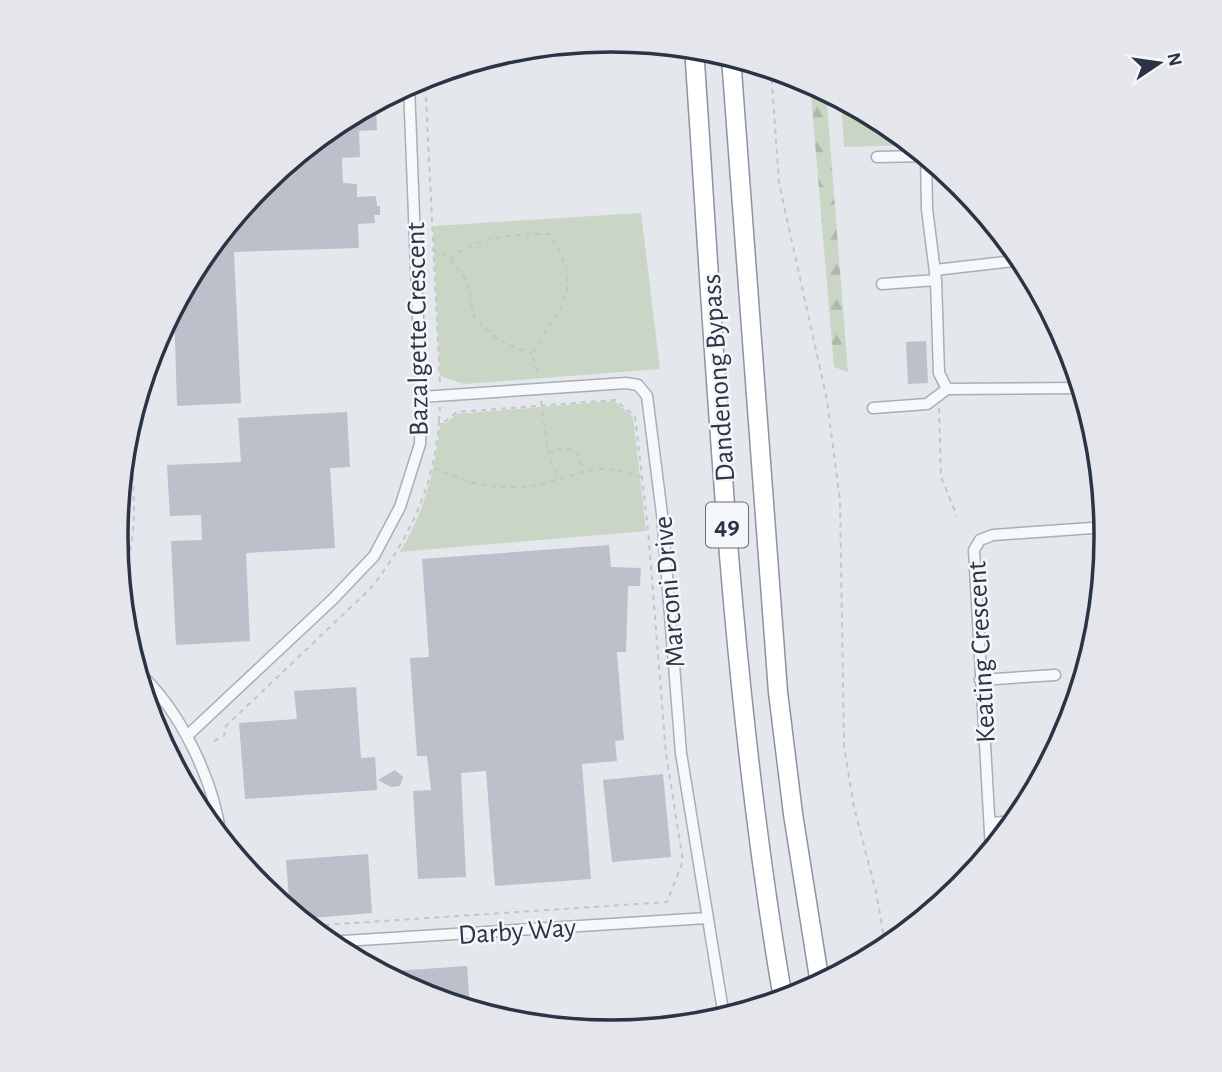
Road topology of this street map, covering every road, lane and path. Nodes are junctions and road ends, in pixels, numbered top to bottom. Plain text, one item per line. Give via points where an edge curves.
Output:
1 (695, 60) edge
2 (732, 68) edge
3 (771, 80) edge
4 (425, 89) edge
5 (409, 96) edge
6 (911, 157) edge
7 (877, 158) dead end
8 (926, 169) edge
9 (432, 250) junction
10 (451, 258) junction
11 (1010, 262) edge
12 (935, 275) junction
13 (882, 284) dead end
14 (532, 354) junction
15 (539, 388) junction
16 (1071, 388) edge
17 (947, 389) junction
18 (440, 396) junction
19 (421, 397) junction
20 (938, 398) junction
21 (541, 406) junction
22 (873, 408) dead end
23 (439, 421) junction
24 (548, 453) junction
25 (433, 467) junction
26 (582, 471) junction
27 (643, 477) junction
28 (558, 478) junction
29 (131, 484) edge
30 (957, 516) dead end
31 (1094, 528) edge
32 (129, 560) edge
33 (1055, 675) dead end
34 (980, 680) junction
35 (152, 688) edge
36 (187, 737) junction
37 (214, 741) dead end
38 (214, 812) edge
39 (1001, 822) edge
40 (990, 823) junction
41 (990, 836) edge
42 (707, 918) junction
43 (324, 925) edge
44 (884, 935) edge
45 (346, 941) edge
46 (818, 973) edge
47 (781, 988) edge
48 (722, 1006) edge

1 - 47 highway, Dandenong Bypass / 49 via 740,687
2 - 46 highway, Dandenong Bypass / 49 via 778,692
3 - 44 path via 779,183 827,400 840,501 844,746
4 - 9 path
5 - 19 street, Bazalgette Crescent
6 - 7 street
8 - 12 street
9 - 10 path
9 - 18 path
10 - 14 path via 467,281 474,316 498,340
10 - 14 path via 467,245 514,234 548,234 566,259 570,282
11 - 12 street
12 - 13 street
12 - 17 street via 939,373
14 - 15 path
15 - 18 street, Marconi Drive
15 - 21 path
15 - 42 street, Marconi Drive via 626,383 638,386 647,396 662,514 681,753
16 - 17 street
17 - 20 street
18 - 19 street, Marconi Drive
18 - 23 path
19 - 36 street, Bazalgette Crescent via 420,444 400,507 374,556
20 - 22 street via 927,404
20 - 30 path via 941,477
21 - 23 path via 457,412
21 - 24 path
21 - 27 path via 615,400 635,416
23 - 25 path
24 - 26 path via 566,447 579,455
24 - 28 path
25 - 28 path via 468,483 498,487
25 - 37 path via 409,531 371,588
26 - 27 path via 607,467
26 - 28 path
27 - 43 path via 666,754 683,861 667,902
29 - 32 path via 133,543
31 - 34 street, Keating Crescent via 993,535 976,545
33 - 34 street
34 - 40 street, Keating Crescent
35 - 36 street
36 - 38 street
39 - 40 street
40 - 41 street, Keating Crescent
42 - 45 street, Darby Way
42 - 48 street, Marconi Drive

